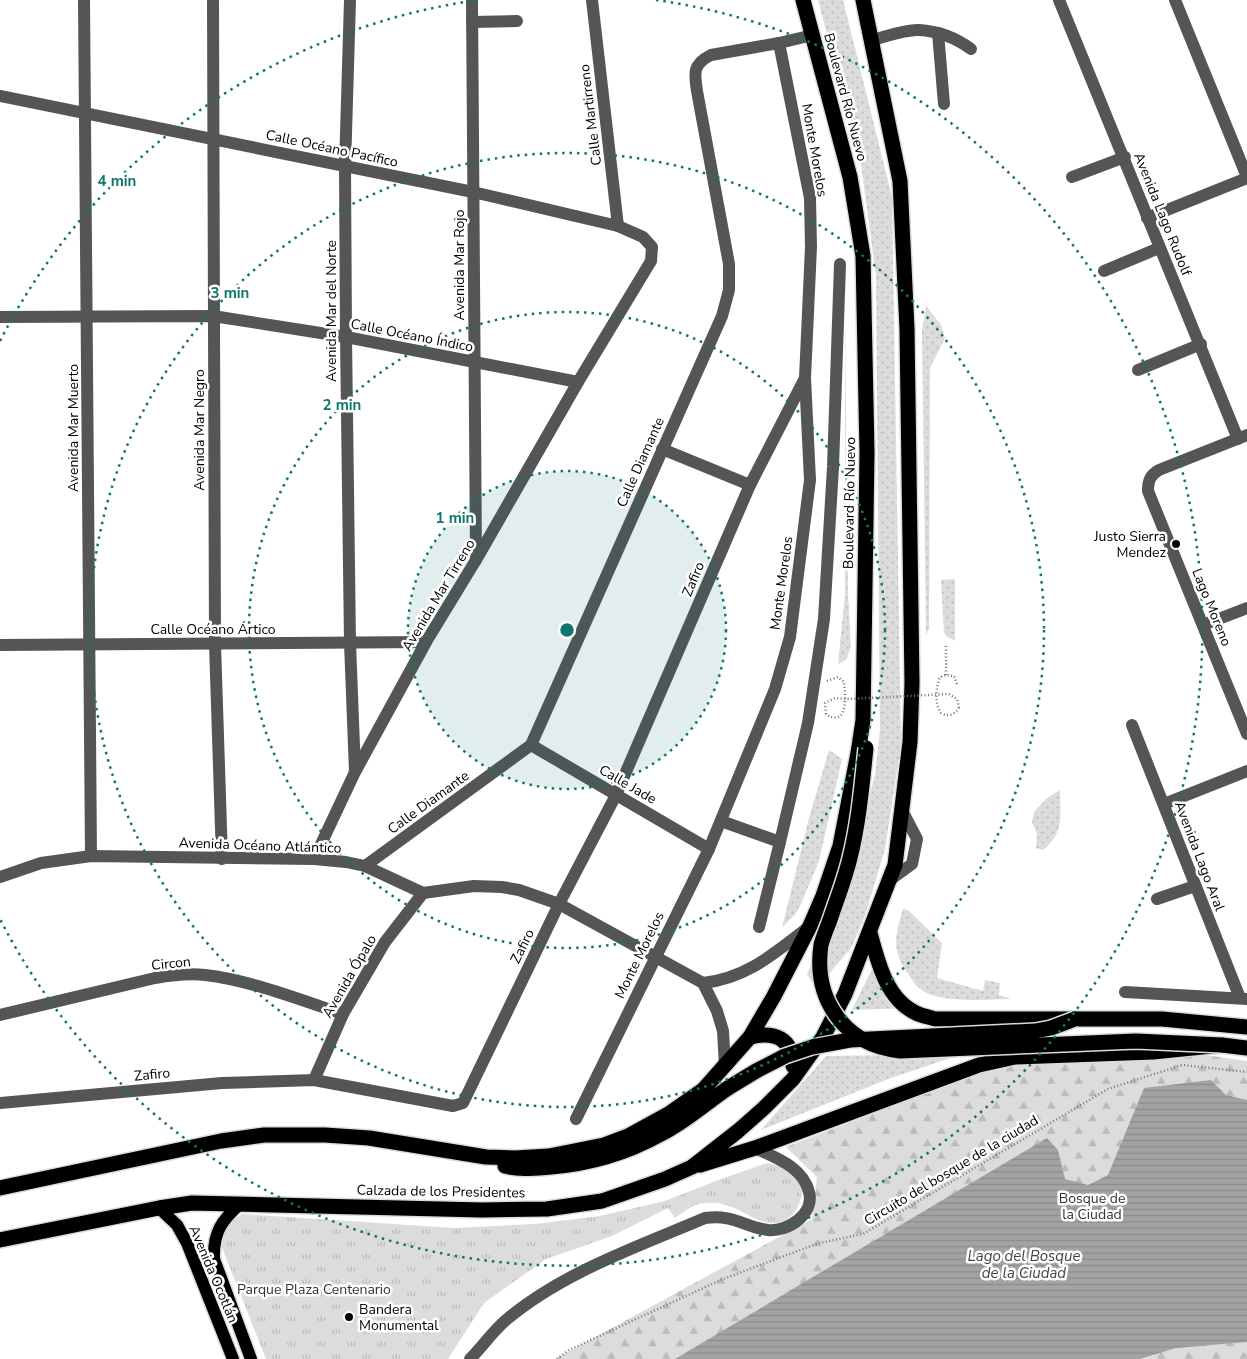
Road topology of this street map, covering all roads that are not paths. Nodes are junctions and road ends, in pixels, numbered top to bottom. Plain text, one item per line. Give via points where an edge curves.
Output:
1 (84, 0) edge
2 (213, 0) edge
3 (350, 0) edge
4 (472, 0) edge
5 (592, 0) edge
6 (803, 0) edge
7 (1059, 0) edge
8 (1175, 0) edge
9 (867, 4) edge
10 (472, 22) junction
11 (518, 22) dead end
12 (938, 33) junction
13 (813, 35) junction
14 (872, 40) junction
15 (779, 43) junction
16 (971, 49) dead end
17 (0, 96) edge
18 (944, 104) dead end
19 (85, 114) junction
20 (214, 139) junction
21 (1124, 157) junction
22 (345, 167) junction
23 (1072, 177) dead end
24 (1247, 178) edge
25 (473, 192) junction
26 (1147, 218) junction
27 (618, 226) junction
28 (652, 247) joint
29 (1159, 248) junction
30 (840, 264) dead end
31 (1104, 272) dead end
32 (87, 316) junction
33 (214, 316) junction
34 (0, 317) edge
35 (346, 337) junction
36 (1201, 344) junction
37 (474, 362) junction
38 (1138, 370) dead end
39 (804, 378) junction
40 (578, 382) junction
41 (1243, 437) edge
42 (662, 449) junction
43 (750, 485) junction
44 (476, 560) junction
45 (1247, 608) edge
46 (1203, 626) junction
47 (426, 642) junction
48 (350, 643) junction
49 (90, 644) junction
50 (216, 644) junction
51 (0, 645) edge
52 (863, 720) junction
53 (1132, 725) dead end
54 (1247, 734) edge
55 (531, 745) junction
56 (1247, 771) edge
57 (355, 772) junction
58 (616, 795) junction
59 (1164, 804) junction
60 (721, 821) junction
61 (780, 842) junction
62 (709, 849) junction
63 (91, 856) junction
64 (222, 859) junction
65 (314, 859) junction
66 (365, 866) junction
67 (0, 877) edge
68 (1195, 886) junction
69 (423, 893) junction
70 (1156, 899) dead end
71 (559, 904) junction
72 (810, 926) junction
73 (759, 927) dead end
74 (870, 933) junction
75 (655, 956) junction
76 (704, 983) junction
77 (1125, 992) dead end
78 (1244, 999) edge
79 (343, 1014) junction
80 (0, 1015) edge
81 (1075, 1019) junction
82 (1247, 1027) edge
83 (750, 1037) junction
84 (1222, 1045) junction
85 (1247, 1048) edge
86 (726, 1066) junction
87 (793, 1079) junction
88 (314, 1080) junction
89 (0, 1103) edge
90 (576, 1119) dead end
91 (755, 1148) junction
92 (486, 1157) junction
93 (692, 1167) junction
94 (0, 1188) edge
95 (241, 1203) junction
96 (159, 1208) junction
97 (0, 1240) edge
98 (232, 1359) edge
99 (251, 1359) edge
100 (470, 1359) edge

1 - 19 street, Avenida Mar Muerto
2 - 20 street, Avenida Mar Negro
3 - 22 street, Avenida Mar del Norte
4 - 10 street, Avenida Mar Rojo
5 - 27 street, Calle Martirreno
6 - 13 highway, Boulevard Río Nuevo
7 - 21 street, Avenida Lago Rudolf
8 - 24 street
9 - 14 highway
10 - 11 street
10 - 25 street, Avenida Mar Rojo
12 - 14 street via 918,30
12 - 16 street
12 - 18 street
13 - 15 street
13 - 52 highway, Boulevard Río Nuevo via 850,177 863,256 867,453
14 - 74 highway via 900,181 907,329 912,683 910,742 895,865
15 - 39 street, Monte Morelos via 810,198 811,247
15 - 42 street, Calle Diamante via 711,55 701,60 696,68 696,91 729,264 729,290 722,316
17 - 19 street, Calle Océano Pacífico
19 - 20 street, Calle Océano Pacífico
19 - 32 street, Avenida Mar Muerto
20 - 22 street, Calle Océano Pacífico
20 - 33 street, Avenida Mar Negro
21 - 23 street
21 - 26 street, Avenida Lago Rudolf
22 - 25 street, Calle Océano Pacífico
22 - 35 street, Avenida Mar del Norte
24 - 26 street
25 - 27 street, Calle Océano Pacífico
25 - 37 street, Avenida Mar Rojo
26 - 29 street, Avenida Lago Rudolf
27 - 28 street, Calle Océano Pacífico via 644,237
28 - 40 street, Avenida Mar Tirreno via 652,261
29 - 31 street
29 - 36 street, Avenida Lago Rudolf
30 - 61 street via 824,619 808,723
32 - 33 street, Calle Océano Índico
32 - 34 street, Calle Océano Índico
32 - 49 street, Avenida Mar Muerto
33 - 35 street, Calle Océano Índico
33 - 50 street, Avenida Mar Negro
35 - 37 street, Calle Océano Índico
35 - 48 street, Avenida Mar del Norte
36 - 38 street
36 - 41 street, Avenida Lago Rudolf
37 - 40 street, Calle Océano Índico
37 - 44 street, Avenida Mar Rojo
39 - 43 street, Zafiro
39 - 60 street, Monte Morelos via 810,480 790,637 775,689
40 - 44 street, Avenida Mar Tirreno
41 - 46 street, Lago Moreno via 1153,473 1148,484 1148,491
42 - 43 street
42 - 55 street, Calle Diamante
43 - 58 street, Zafiro
44 - 47 street, Avenida Mar Tirreno
45 - 46 street
46 - 54 street, Lago Moreno
47 - 48 street, Calle Océano Ártico
47 - 57 street, Avenida Mar Tirreno
48 - 50 street, Calle Océano Ártico
48 - 57 street, Avenida Mar del Norte
49 - 50 street, Calle Océano Ártico
49 - 51 street, Calle Océano Ártico
49 - 63 street, Avenida Mar Muerto
50 - 64 street, Avenida Mar Negro
52 - 72 highway, Boulevard Río Nuevo via 840,846
52 - 84 highway, bridge via 866,748 857,829 822,943 820,964 830,1005 840,1021 855,1035 877,1046 900,1050 1118,1042
53 - 59 street, Avenida Lago Aral
55 - 58 street, Calle Jade
55 - 66 street, Calle Diamante
56 - 59 street
57 - 65 street, Avenida Mar Tirreno
58 - 62 street, Calle Jade
58 - 71 street, Zafiro
59 - 68 street, Avenida Lago Aral
60 - 61 street
60 - 62 street, Monte Morelos
61 - 73 street
62 - 75 street, Monte Morelos
63 - 64 street, Avenida Océano Atlántico
63 - 67 street, Avenida Océano Atlántico via 41,863
64 - 65 street, Avenida Océano Atlántico
65 - 66 street, Avenida Océano Atlántico
66 - 69 street, Avenida Océano Atlántico
68 - 70 street
68 - 78 street, Avenida Lago Aral
69 - 71 street via 474,886 502,887
69 - 79 street, Avenida Ópalo via 385,942
71 - 75 street
71 - 88 street, Zafiro via 463,1103 453,1106
72 - 76 street via 767,959 738,975
72 - 83 highway, Boulevard Río Nuevo
74 - 81 highway via 888,986 916,1013 935,1019
74 - 87 highway, Calzada de los Presidentes via 824,1037
75 - 76 street
75 - 90 street, Monte Morelos
76 - 86 street via 723,1032
77 - 78 street
79 - 80 street, Circon via 253,985 206,975 179,974
79 - 88 street, Avenida Ópalo
81 - 82 highway via 1162,1019
81 - 92 highway, bridge via 1035,1031 850,1040 812,1047 756,1071 662,1134 620,1153 586,1162 533,1168 501,1166
83 - 86 highway
83 - 87 highway via 764,1034 778,1037 788,1047 793,1059
84 - 85 highway
84 - 91 highway via 997,1060
86 - 92 highway via 703,1090 628,1136 604,1145 549,1156
87 - 93 highway, Calzada de los Presidentes via 738,1131
88 - 89 street, Zafiro via 222,1083
91 - 93 highway
91 - 100 street via 781,1160 806,1182 809,1206 804,1216 794,1224 768,1230 717,1216 634,1246 541,1294 493,1332
92 - 94 highway via 369,1138 264,1135 221,1141
93 - 95 highway, Calzada de los Presidentes via 602,1201 547,1209
95 - 96 highway, Calzada de los Presidentes via 192,1203
95 - 99 main road, Avenida Ocotlán via 226,1217 213,1245 214,1259
96 - 97 highway, Calzada de los Presidentes
96 - 98 main road, Avenida Ocotlán via 177,1226 187,1243

